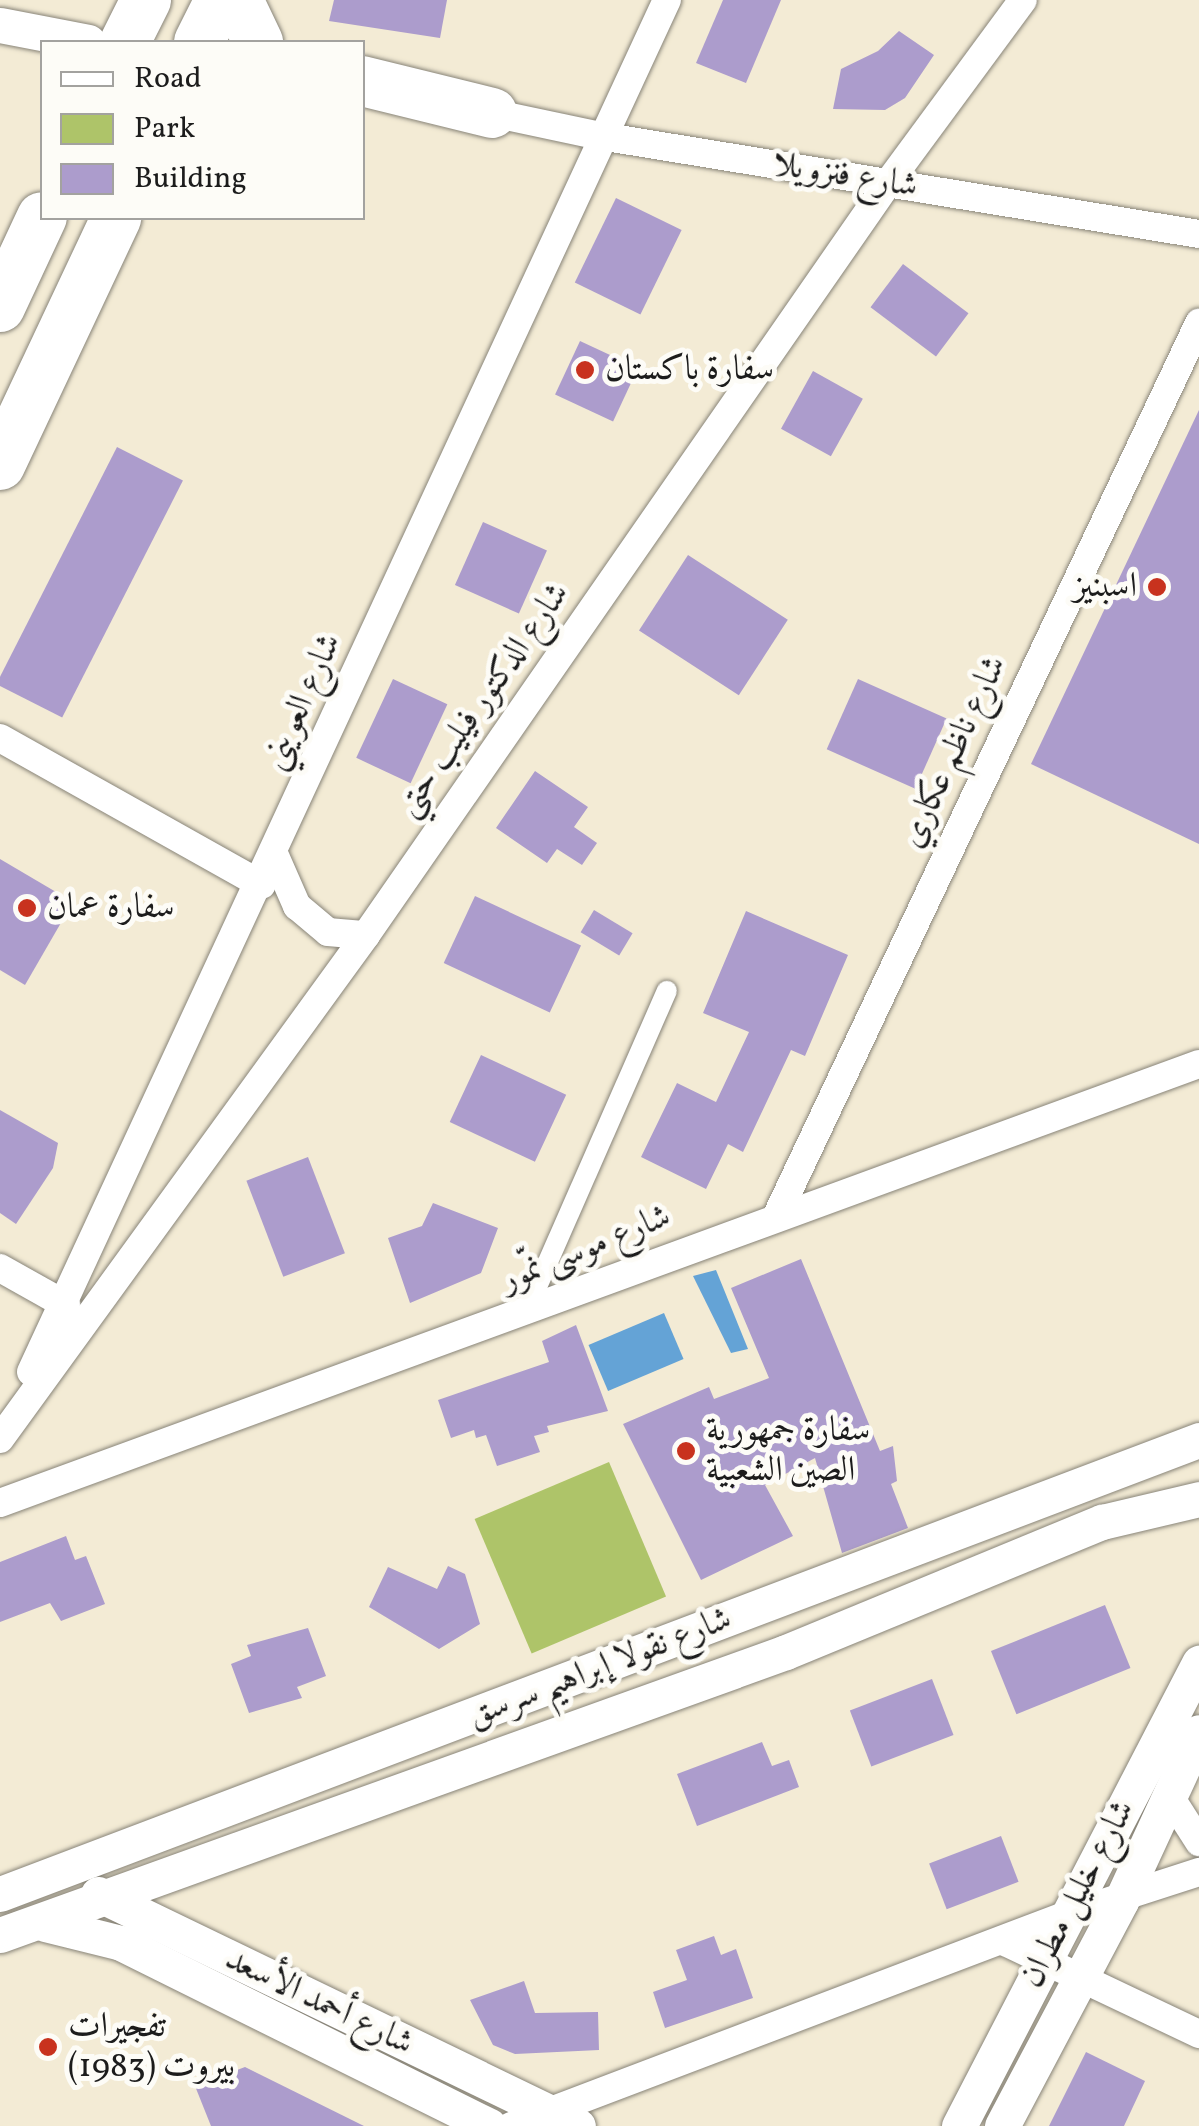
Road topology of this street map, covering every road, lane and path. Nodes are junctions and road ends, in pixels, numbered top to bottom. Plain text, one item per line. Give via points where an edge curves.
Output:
1 (146, 0) edge
2 (220, 0) edge
3 (238, 0) edge
4 (667, 0) edge
5 (1024, 0) edge
6 (0, 26) edge
7 (77, 40) edge
8 (125, 40) edge
9 (201, 40) edge
10 (257, 40) edge
11 (365, 83) edge
12 (365, 99) edge
13 (492, 112) junction
14 (600, 136) junction
15 (888, 183) junction
16 (40, 220) edge
17 (115, 220) edge
18 (1199, 234) edge
19 (0, 307) edge
20 (1199, 323) edge
21 (0, 464) edge
22 (0, 738) edge
23 (275, 856) junction
24 (262, 885) junction
25 (366, 935) junction
26 (667, 991) dead end
27 (1199, 1064) edge
28 (778, 1213) junction
29 (0, 1268) edge
30 (66, 1305) junction
31 (525, 1314) junction
32 (0, 1430) edge
33 (0, 1439) edge
34 (1199, 1440) edge
35 (1199, 1500) edge
36 (0, 1504) edge
37 (1199, 1663) edge
38 (1199, 1732) edge
39 (1169, 1796) junction
40 (1199, 1842) edge
41 (64, 1872) junction
42 (1199, 1872) edge
43 (0, 1894) edge
44 (109, 1900) junction
45 (1121, 1901) junction
46 (1069, 1914) junction
47 (14, 1930) edge
48 (1006, 1942) junction
49 (1042, 1962) junction
50 (1079, 1978) junction
51 (1199, 2034) edge
52 (562, 2119) edge
53 (489, 2126) edge
54 (511, 2126) edge
55 (959, 2126) edge
56 (1002, 2126) edge

1 - 8 highway
2 - 9 highway
3 - 10 highway
4 - 14 street, شارع العويني
5 - 15 street, شارع الدكتور فيليب حتي
6 - 7 street
11 - 13 highway
12 - 13 highway
13 - 14 street, شارع فنزويلا
14 - 15 street, شارع فنزويلا
14 - 23 street, شارع العويني
15 - 18 street, شارع فنزويلا
15 - 25 street, شارع الدكتور فيليب حتي
16 - 19 highway
17 - 21 highway
20 - 28 street, شارع ناظم عكاري
22 - 24 street
23 - 24 street, شارع العويني
23 - 25 street via 297,906 328,932
24 - 30 street, شارع العويني
25 - 33 street, شارع الدكتور فيليب حتي
26 - 31 street
27 - 28 street, شارع موسى نمّور
28 - 31 street, شارع موسى نمّور
29 - 30 street
30 - 32 street, شارع العويني
31 - 36 street, شارع موسى نمّور
34 - 41 street, شارع نقولا إبراهيم سرسق
35 - 44 street, شارع نقولا إبراهيم سرسق via 1102,1522 786,1652
37 - 46 street, شارع خليل مطران
38 - 39 street, شارع خليل مطران
39 - 40 street
39 - 45 street, شارع خليل مطران
41 - 43 street, شارع نقولا إبراهيم سرسق
41 - 44 street, شارع أحمد الأسعد
42 - 45 street
44 - 47 street, شارع نقولا إبراهيم سرسق
44 - 52 street, شارع أحمد الأسعد
45 - 46 street
45 - 50 street, شارع خليل مطران
46 - 48 street
46 - 49 street, شارع خليل مطران
47 - 53 street, شارع أحمد الأسعد via 79,1928 121,1943
48 - 49 street
48 - 52 street
49 - 50 street
49 - 55 street, شارع خليل مطران
50 - 51 street
50 - 56 street, شارع خليل مطران
52 - 54 street

